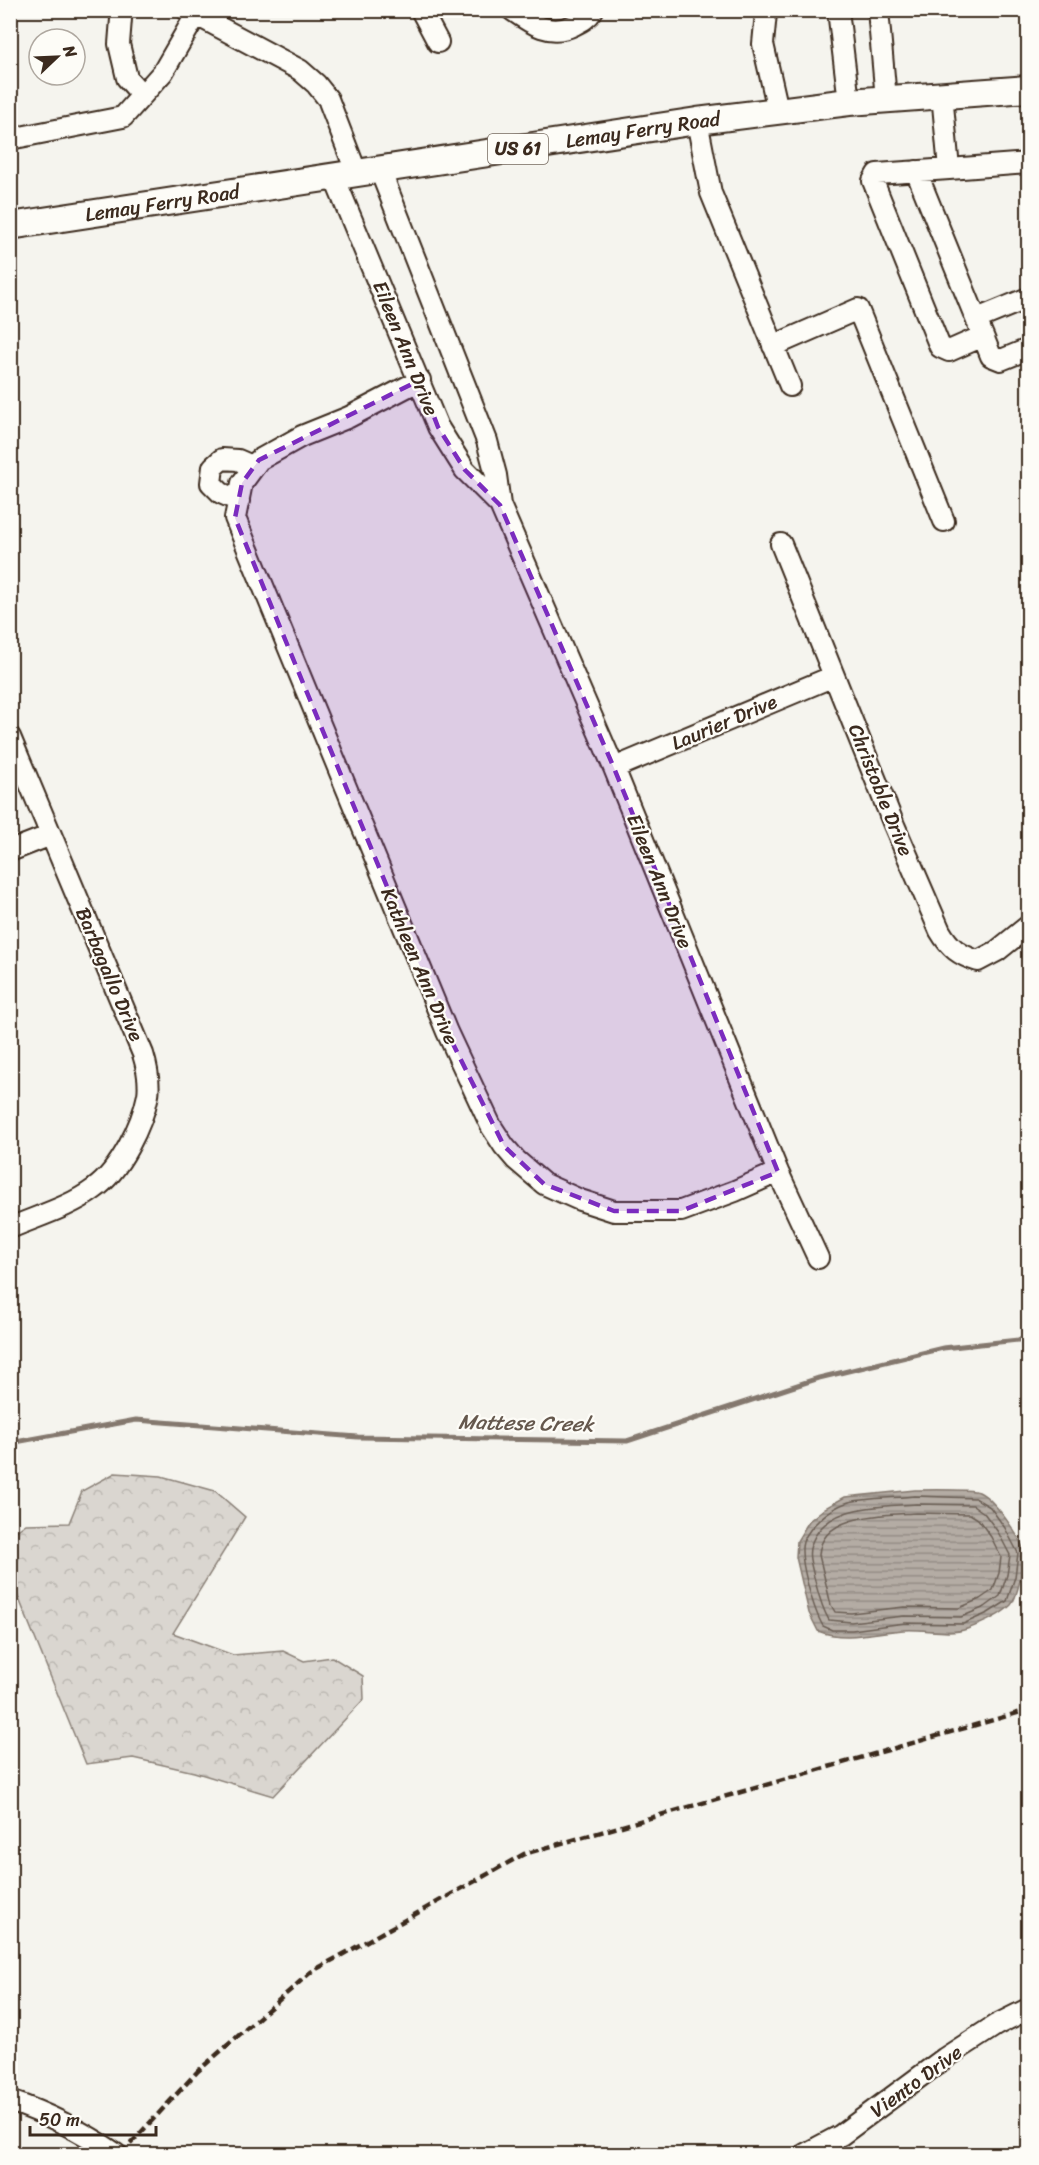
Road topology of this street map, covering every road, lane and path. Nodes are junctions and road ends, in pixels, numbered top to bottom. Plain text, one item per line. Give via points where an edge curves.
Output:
1 (421, 10) edge
2 (512, 10) edge
3 (593, 10) edge
4 (769, 10) edge
5 (838, 10) edge
6 (878, 10) edge
7 (192, 13) edge
8 (121, 19) dead end
9 (438, 42) dead end
10 (1029, 88) edge
11 (942, 94) junction
12 (142, 95) junction
13 (886, 99) junction
14 (849, 102) junction
15 (778, 110) junction
16 (697, 121) junction
17 (10, 133) edge
18 (11, 139) edge
19 (1029, 163) edge
20 (949, 169) junction
21 (916, 171) junction
22 (357, 174) junction
23 (10, 226) edge
24 (1029, 298) edge
25 (980, 328) junction
26 (774, 346) junction
27 (1029, 349) edge
28 (420, 380) junction
29 (790, 386) dead end
30 (254, 467) junction
31 (239, 501) junction
32 (500, 505) junction
33 (944, 521) dead end
34 (781, 544) dead end
35 (834, 676) junction
36 (10, 737) edge
37 (614, 768) junction
38 (51, 835) junction
39 (10, 851) edge
40 (1029, 926) edge
41 (778, 1172) junction
42 (10, 1228) edge
43 (818, 1258) dead end
44 (1029, 2009) edge
45 (10, 2101) edge
46 (116, 2154) edge
47 (805, 2154) edge

1 - 9 street
2 - 3 street via 535,26 562,31 589,17
4 - 15 street via 763,44
5 - 14 street
6 - 13 street
7 - 12 street via 163,72
7 - 22 street via 300,70 316,84 328,99
8 - 12 street via 119,44 127,78
10 - 11 main road, Lemay Ferry Road / US 61
11 - 13 main road, Lemay Ferry Road / US 61
11 - 20 street
12 - 18 street via 123,117
13 - 14 main road, Lemay Ferry Road / US 61
14 - 15 main road, Lemay Ferry Road / US 61
15 - 16 main road, Lemay Ferry Road / US 61
16 - 22 main road, Lemay Ferry Road / US 61
16 - 26 street via 711,193
17 - 18 street
19 - 20 street
20 - 21 street
21 - 25 street
21 - 25 street via 877,174 873,181 940,347 949,351
22 - 23 main road, Lemay Ferry Road / US 61
22 - 28 street, Eileen Ann Drive
22 - 32 street, Eileen Ann Drive via 487,441
24 - 25 street
25 - 27 street via 992,356 1001,360
26 - 29 street
26 - 33 street via 858,309
28 - 30 street, Kathleen Ann Drive via 302,436 259,460
28 - 32 street, Eileen Ann Drive via 438,427 465,470
30 - 31 street, Kathleen Ann Drive via 242,483
30 - 31 street via 222,459 213,467 211,483 221,493
31 - 41 street, Kathleen Ann Drive via 235,519 267,598 447,1032 504,1146 544,1184 614,1211 681,1211
32 - 37 street, Eileen Ann Drive
34 - 35 street, Christoble Drive
35 - 37 street, Laurier Drive
35 - 40 street, Christoble Drive via 948,946 978,961
36 - 38 street, Barbagallo Drive
37 - 41 street, Eileen Ann Drive
38 - 39 street
38 - 42 street, Barbagallo Drive via 143,1054 148,1094 125,1153 95,1189
41 - 43 street, Eileen Ann Drive
44 - 47 street, Viento Drive via 945,2058 841,2135
45 - 46 street via 83,2133

